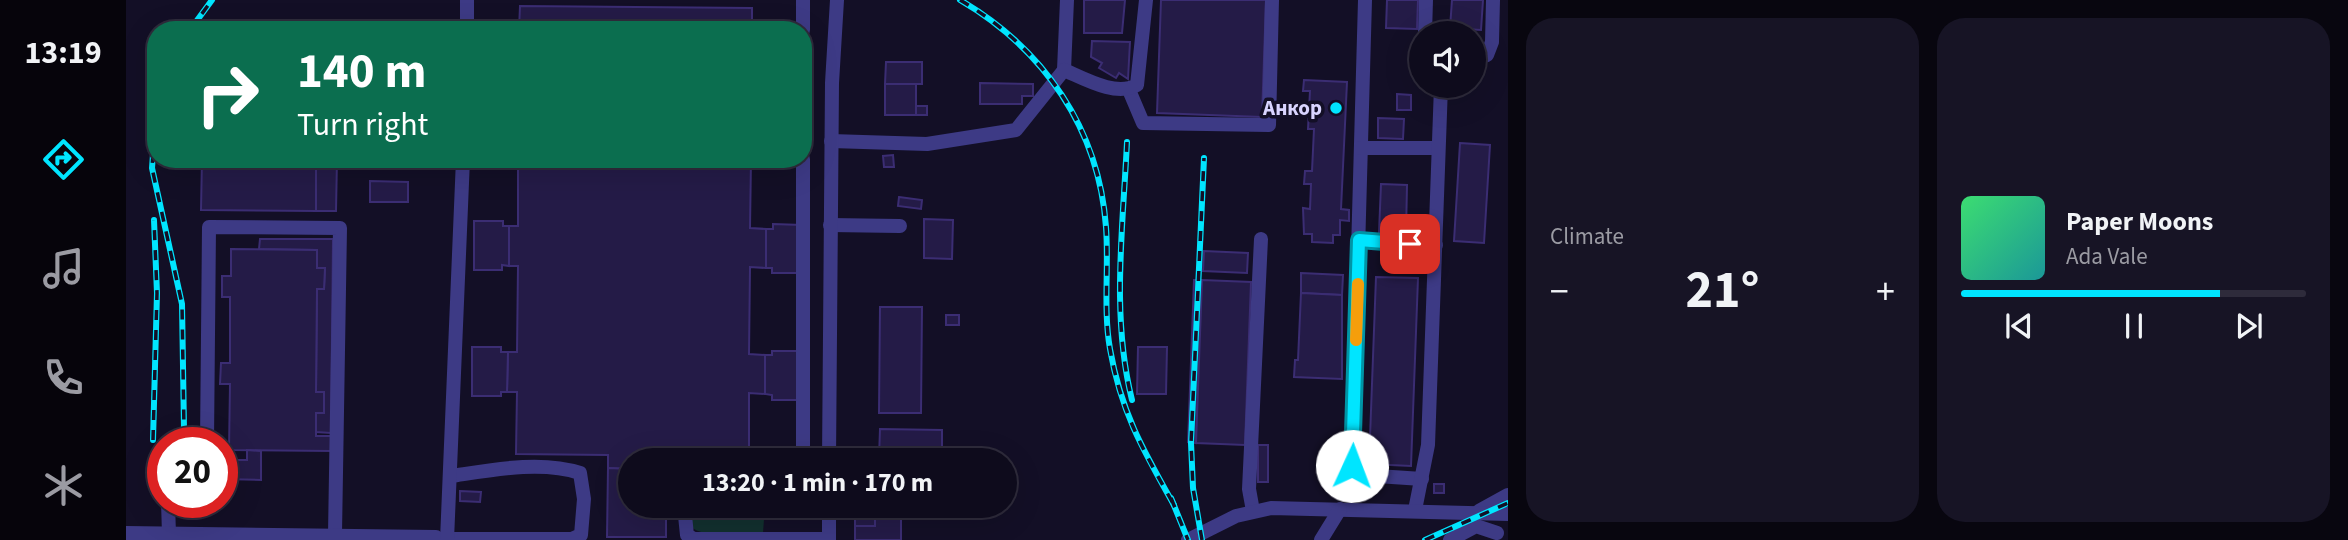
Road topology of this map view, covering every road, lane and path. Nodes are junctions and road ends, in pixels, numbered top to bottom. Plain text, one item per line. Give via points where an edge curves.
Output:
1 (467, 0) edge
2 (803, 0) edge
3 (837, 0) edge
4 (1067, 0) edge
5 (1146, 0) edge
6 (1272, 0) edge
7 (1365, 0) edge
8 (1426, 0) edge
9 (1493, 0) edge
10 (467, 21) edge
11 (803, 21) edge
12 (1425, 21) edge
13 (1486, 55) edge
14 (1065, 70) junction
15 (1129, 90) junction
16 (1440, 98) edge
17 (831, 141) junction
18 (1361, 148) junction
19 (1438, 148) junction
20 (463, 168) edge
21 (803, 168) edge
22 (830, 225) junction
23 (900, 226) dead end
24 (1261, 239) dead end
25 (1359, 240) junction
26 (1436, 245) junction
27 (207, 427) edge
28 (803, 447) dead end
29 (829, 448) edge
30 (451, 476) junction
31 (1422, 479) junction
32 (1508, 495) edge
33 (1340, 509) junction
34 (1415, 510) junction
35 (1253, 511) junction
36 (1478, 511) junction
37 (1506, 514) edge
38 (168, 518) edge
39 (685, 518) edge
40 (829, 518) edge
41 (126, 533) edge
42 (169, 534) junction
43 (335, 534) junction
44 (1498, 537) edge
45 (829, 539) edge
46 (1455, 539) edge
47 (445, 540) edge
48 (1188, 540) edge
49 (1321, 540) edge

1 - 10 street
2 - 11 street
3 - 17 street
4 - 14 street
5 - 15 street via 1138,85
6 - 15 street via 1269,125 1143,124
7 - 18 street
8 - 12 street
9 - 13 street via 1492,42
14 - 15 street via 1117,90
14 - 17 street via 1016,130 927,144
16 - 19 street
17 - 22 street
18 - 19 street
18 - 25 street
19 - 26 street
20 - 30 street
21 - 28 street
22 - 23 street
22 - 29 street
24 - 35 street via 1249,489
25 - 26 street
25 - 31 street via 1352,466 1362,475
26 - 31 street via 1428,445
27 - 43 street via 209,227 340,228
30 - 47 street
30 - 47 street via 494,469 566,468 580,473 584,499 581,535 572,539
31 - 34 street
32 - 36 street
33 - 34 street
33 - 35 street
33 - 49 street
34 - 36 street
35 - 48 street
36 - 37 street
37 - 44 street
38 - 42 street
39 - 45 street via 687,535 694,539
40 - 45 street
41 - 42 street
42 - 43 street
43 - 47 street
44 - 46 street via 1476,526

